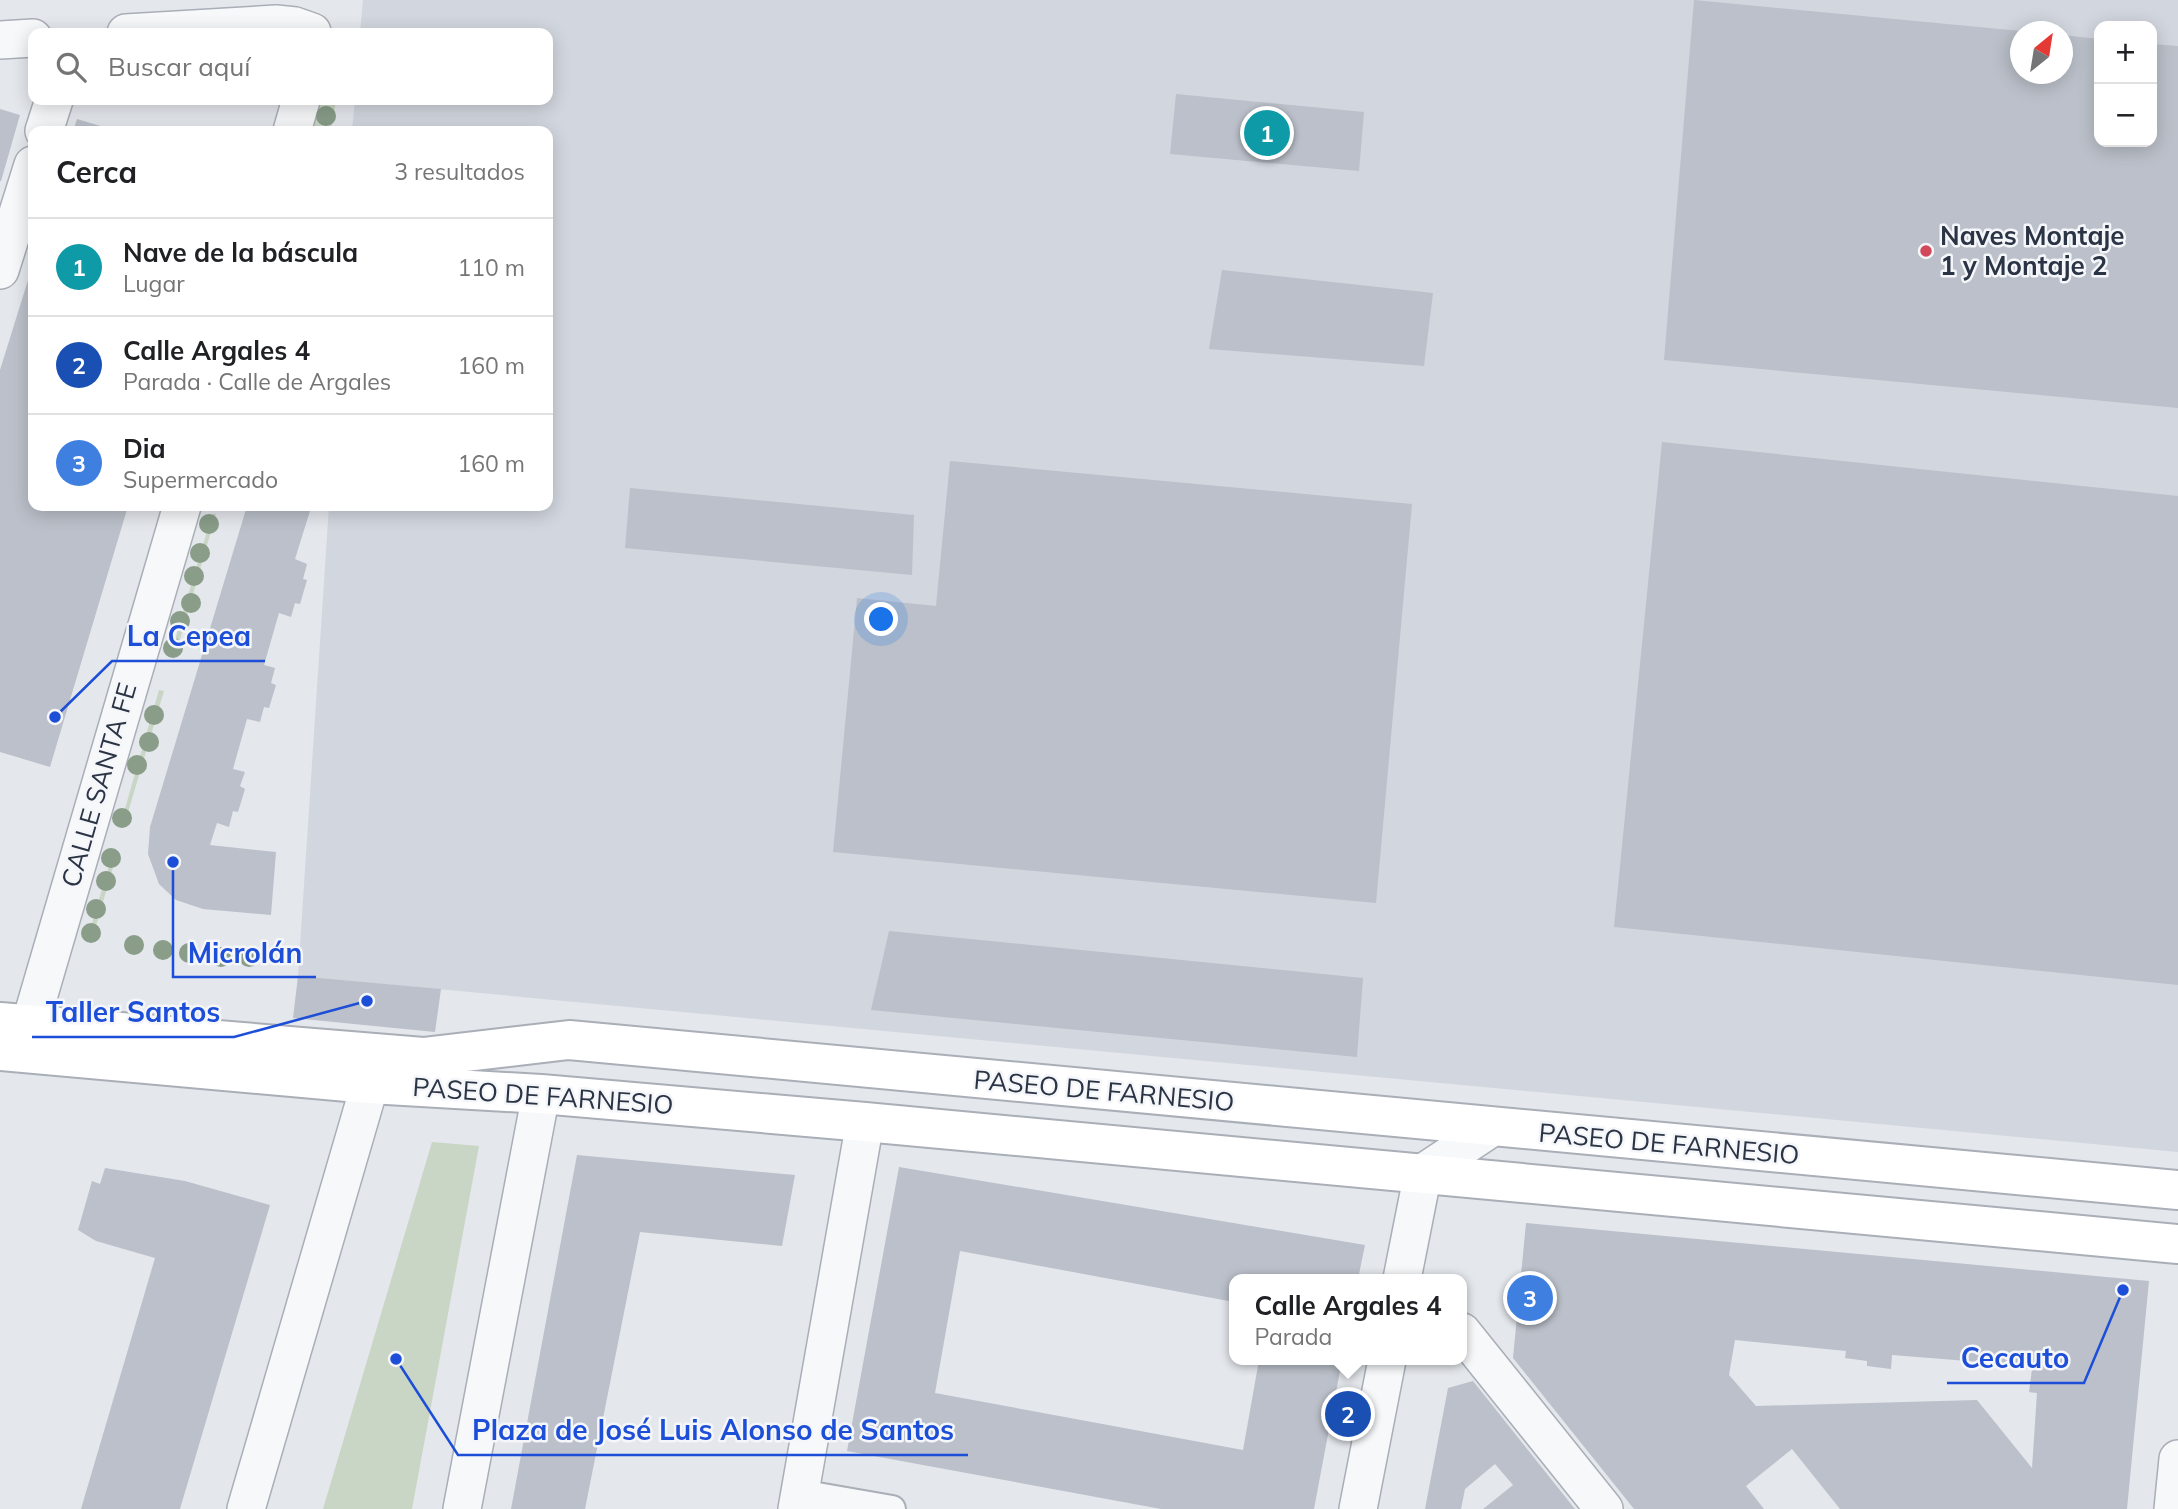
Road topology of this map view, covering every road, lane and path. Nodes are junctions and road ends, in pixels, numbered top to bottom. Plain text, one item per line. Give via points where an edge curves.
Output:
1 (311, 22) edge
2 (209, 28) edge
3 (28, 38) edge
4 (0, 40) edge
5 (52, 105) edge
6 (300, 105) edge
7 (46, 126) edge
8 (293, 126) edge
9 (28, 181) edge
10 (0, 270) edge
11 (180, 511) edge
12 (17, 1038) edge
13 (370, 1084) junction
14 (541, 1094) junction
15 (865, 1122) junction
16 (1491, 1128) junction
17 (1423, 1173) junction
18 (2178, 1190) edge
19 (2178, 1244) edge
20 (1408, 1273) edge
21 (1467, 1338) edge
22 (1386, 1365) edge
23 (2178, 1458) edge
24 (798, 1501) edge
25 (246, 1509) edge
26 (463, 1509) edge
27 (892, 1509) edge
28 (1358, 1509) edge
29 (1604, 1509) edge
30 (2173, 1509) edge

1 - 2 street
3 - 4 street
5 - 7 street
6 - 8 street
9 - 10 street
11 - 12 street, CALLE SANTA FE
12 - 13 main road, PASEO DE FARNESIO
12 - 16 main road, PASEO DE FARNESIO via 423,1056 569,1040
13 - 14 main road, PASEO DE FARNESIO
13 - 25 street
14 - 15 main road, PASEO DE FARNESIO
14 - 26 street
15 - 17 main road, PASEO DE FARNESIO
15 - 24 street
16 - 17 street
16 - 18 main road, PASEO DE FARNESIO
17 - 19 main road, PASEO DE FARNESIO
17 - 20 street
21 - 29 street
22 - 28 street
23 - 30 street
24 - 27 street

